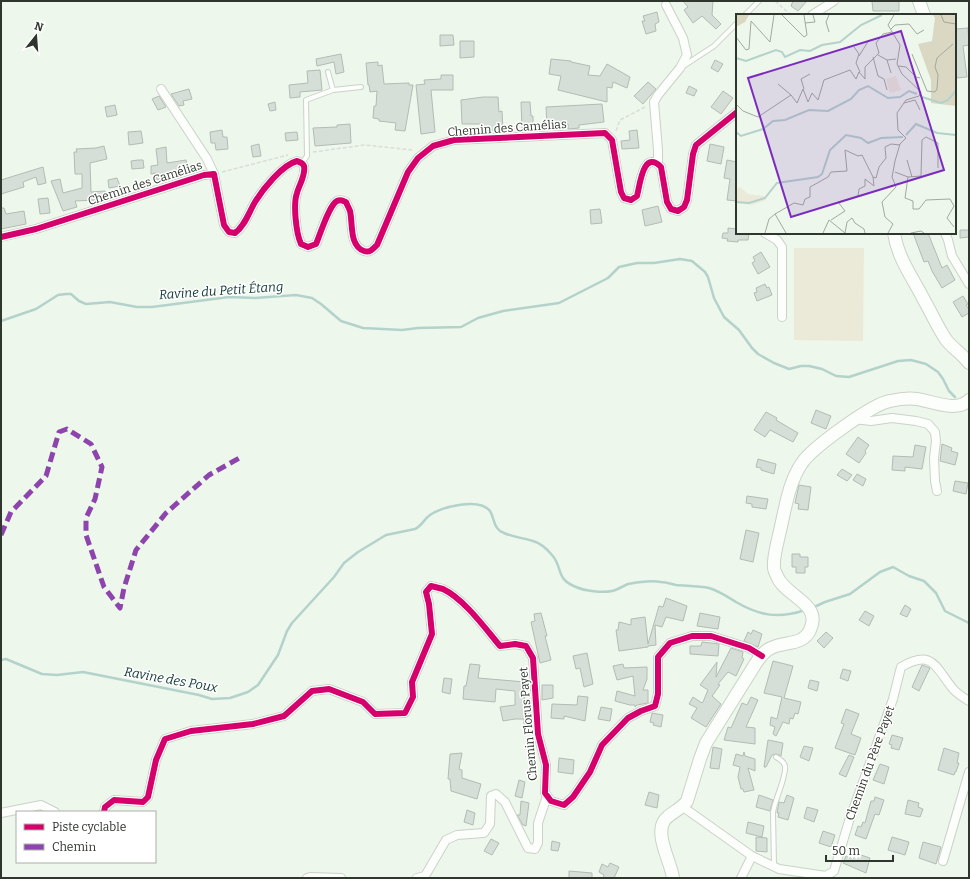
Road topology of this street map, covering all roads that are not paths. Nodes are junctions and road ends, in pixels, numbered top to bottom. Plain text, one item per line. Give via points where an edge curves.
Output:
1 (759, 1) edge
2 (834, 1) edge
3 (919, 1) edge
4 (666, 5) dead end
5 (746, 14) edge
6 (814, 14) edge
7 (924, 14) edge
8 (736, 24) edge
9 (680, 68) junction
10 (328, 72) dead end
11 (361, 87) dead end
12 (162, 90) dead end
13 (333, 90) junction
14 (736, 113) edge
15 (302, 163) junction
16 (658, 164) junction
17 (214, 174) junction
18 (767, 234) edge
19 (894, 234) edge
20 (945, 234) edge
21 (1, 237) edge
22 (969, 284) edge
23 (782, 317) dead end
24 (969, 363) edge
25 (969, 400) edge
26 (854, 419) junction
27 (937, 491) dead end
28 (762, 656) junction
29 (969, 701) edge
30 (776, 757) dead end
31 (969, 772) edge
32 (548, 796) junction
33 (683, 806) junction
34 (53, 811) edge
35 (104, 811) edge
36 (1, 813) edge
37 (752, 856) junction
38 (943, 861) dead end
39 (774, 867) junction
40 (307, 878) edge
41 (341, 878) edge
42 (417, 878) edge
43 (673, 878) edge
44 (740, 878) edge

1 - 5 lane
2 - 6 street
3 - 7 main road
4 - 9 street via 683,38 687,55
8 - 9 lane via 714,46
9 - 16 street via 654,102
10 - 13 lane
11 - 13 lane
12 - 17 street via 207,158
13 - 15 lane via 306,100 307,154
14 - 16 street via 696,145 692,154 687,200 684,207 678,211 671,209 667,202 661,167
15 - 16 street, Chemin des Camélias via 304,175 296,194 298,238 301,244 308,247 316,244 331,206 341,200 346,202 350,212 355,243 359,250 367,252 377,245 408,172 418,158 433,146 454,140 605,133 612,140 621,192 624,198 631,200 637,196 644,167 649,163
15 - 17 street, Chemin des Camélias via 289,163 271,181 235,233 229,232 224,225
17 - 21 street, Chemin des Camélias via 36,229
18 - 23 street via 777,240 782,247
19 - 24 main road via 897,250 938,327 948,342
20 - 22 street via 952,256
25 - 26 main road via 960,406 916,399 888,401
26 - 27 street via 871,421 892,418 928,424 935,432 934,481
26 - 28 main road via 809,454 802,463 788,495 775,556 777,578 808,608 813,621 806,637 800,641 771,648
28 - 32 street, Chemin Florus Payet via 749,648 711,636 692,636 670,643 658,657 658,694 655,706 628,718 602,745 590,772 573,798 564,805 551,801
28 - 33 main road via 706,743
29 - 39 street, Chemin du Père Payet via 955,691 935,664 924,658 901,667 893,699 849,820 834,871 826,876
30 - 39 lane via 785,766 785,773 772,813
31 - 38 street
32 - 35 street, Chemin Florus Payet via 545,793 546,765 538,734 533,658 526,646 500,646 456,598 431,586 426,592 432,634 412,682 413,697 405,713 375,714 363,702 329,689 312,691 284,716 253,724 191,731 165,739 156,760 148,797 143,802 114,800
32 - 42 street via 538,823 536,850 528,848 505,802 496,794 491,796 490,824 484,833 457,835 446,840 425,876
33 - 37 street, Chemin du Père Payet
33 - 43 main road via 664,821 660,830
34 - 36 street via 41,805
37 - 39 street, Chemin du Père Payet
37 - 44 street
40 - 41 street

